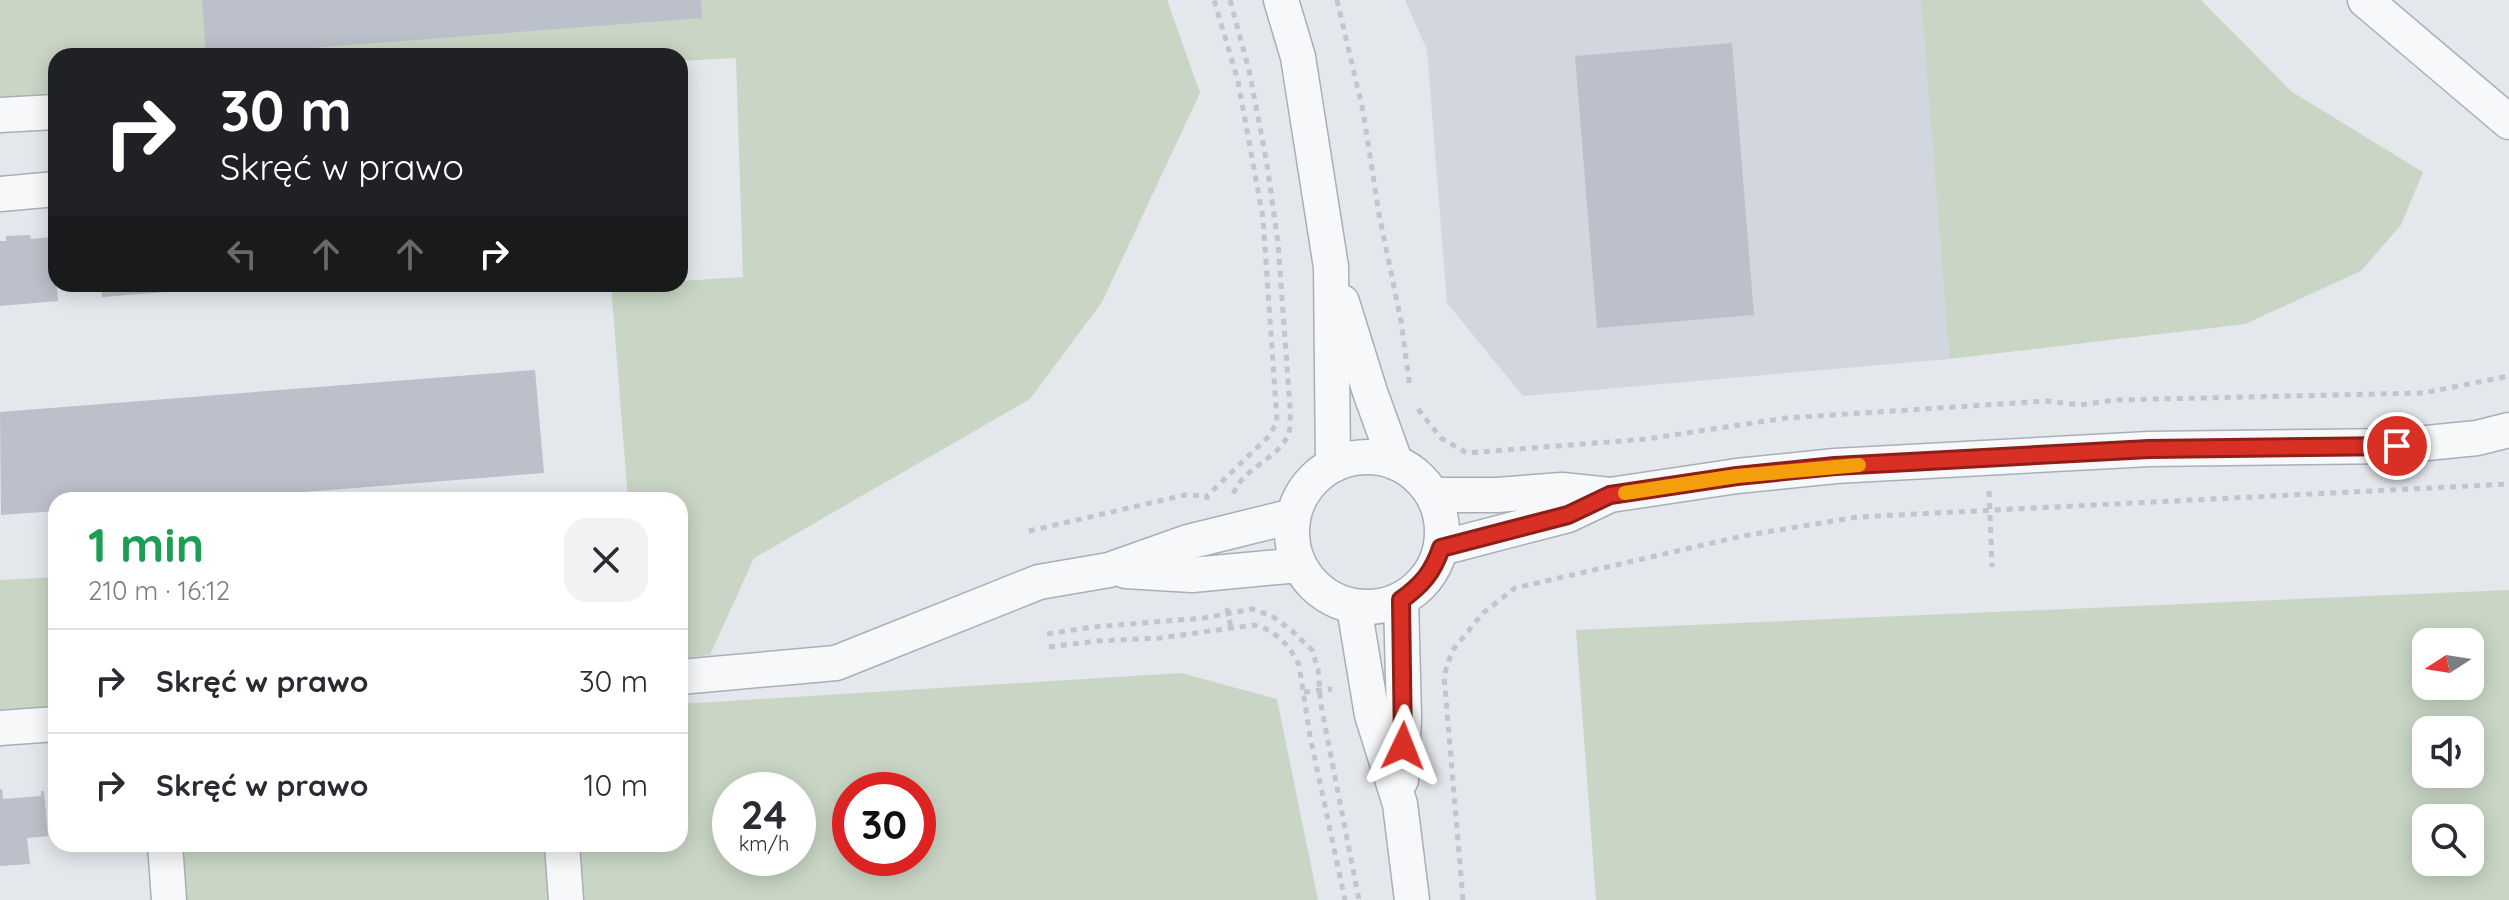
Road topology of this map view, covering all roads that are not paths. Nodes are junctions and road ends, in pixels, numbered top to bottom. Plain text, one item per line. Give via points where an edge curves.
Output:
1 (1281, 0) edge
2 (2365, 0) edge
3 (48, 112) edge
4 (0, 115) edge
5 (2509, 122) edge
6 (48, 190) edge
7 (0, 194) edge
8 (1331, 267) junction
9 (2509, 430) edge
10 (1395, 461) junction
11 (1333, 465) junction
12 (1434, 495) junction
13 (1610, 495) junction
14 (1293, 516) junction
15 (1441, 548) junction
16 (1299, 565) junction
17 (1109, 570) junction
18 (1401, 600) junction
19 (1354, 607) junction
20 (688, 676) edge
21 (48, 725) edge
22 (0, 728) edge
23 (1400, 804) junction
24 (166, 852) edge
25 (563, 852) edge
26 (169, 900) edge
27 (566, 900) edge
28 (1412, 900) edge

1 - 8 street via 1298,57
2 - 5 street
3 - 4 street
6 - 7 street
8 - 10 street
8 - 11 street
9 - 13 street via 2397,446 2149,449 1835,466
10 - 11 street via 1369,455
10 - 12 street
11 - 14 street via 1302,491
12 - 13 street via 1562,490
12 - 15 street via 1443,520
13 - 15 street via 1568,515
14 - 16 street via 1292,542
14 - 17 street via 1188,542
15 - 18 street via 1421,586
16 - 17 street via 1192,575
16 - 19 street via 1313,585
17 - 20 street via 1039,582 836,663
18 - 19 street
18 - 23 street
19 - 23 street via 1372,715
21 - 22 street
23 - 28 street
24 - 26 street
25 - 27 street

